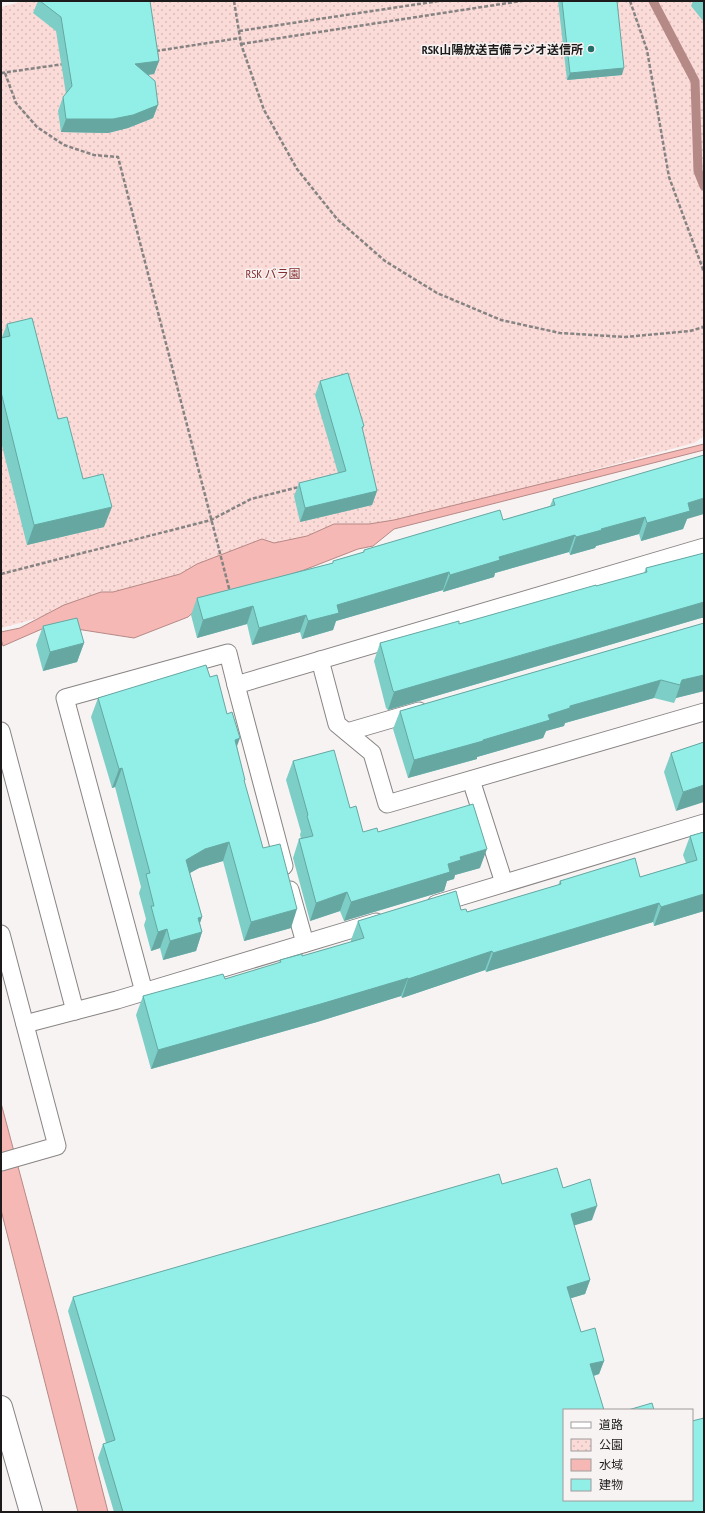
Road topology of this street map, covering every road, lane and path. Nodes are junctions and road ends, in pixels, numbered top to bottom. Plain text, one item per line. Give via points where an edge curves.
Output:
1 (234, 1) edge
2 (439, 1) edge
3 (521, 1) edge
4 (630, 1) edge
5 (239, 31) junction
6 (240, 38) junction
7 (241, 44) junction
8 (154, 51) edge
9 (68, 64) edge
10 (1, 73) edge
11 (5, 73) junction
12 (704, 272) edge
13 (704, 327) edge
14 (304, 485) edge
15 (211, 520) junction
16 (704, 547) edge
17 (1, 574) edge
18 (231, 597) edge
19 (320, 660) junction
20 (236, 685) junction
21 (438, 706) edge
22 (704, 712) edge
23 (1, 731) edge
24 (347, 732) junction
25 (471, 780) junction
26 (704, 822) edge
27 (504, 883) junction
28 (423, 908) edge
29 (393, 917) edge
30 (1, 934) edge
31 (305, 943) junction
32 (144, 992) junction
33 (75, 1011) junction
34 (25, 1024) junction
35 (1, 1162) edge
36 (1, 1407) edge
37 (31, 1512) edge

1 - 5 path
2 - 5 path
3 - 7 path
4 - 12 path via 647,50 669,177
5 - 6 path
6 - 7 path
6 - 8 path
7 - 13 path via 264,110 297,169 343,224 385,261 437,293 501,320 560,333 625,337
9 - 11 path
10 - 11 path
11 - 15 path via 16,103 37,127 64,145 94,155 118,157
14 - 15 path via 251,499
15 - 17 path
15 - 18 path
16 - 19 lane
19 - 20 lane
19 - 24 lane via 337,724
20 - 31 lane
20 - 32 lane via 228,652 65,698
21 - 24 lane
22 - 25 lane
23 - 33 lane
24 - 25 lane via 372,754 387,804
25 - 27 lane
26 - 27 lane
27 - 28 lane
29 - 31 lane
30 - 34 lane
31 - 32 lane
32 - 33 lane
33 - 34 lane
34 - 35 lane via 57,1146
36 - 37 main road

